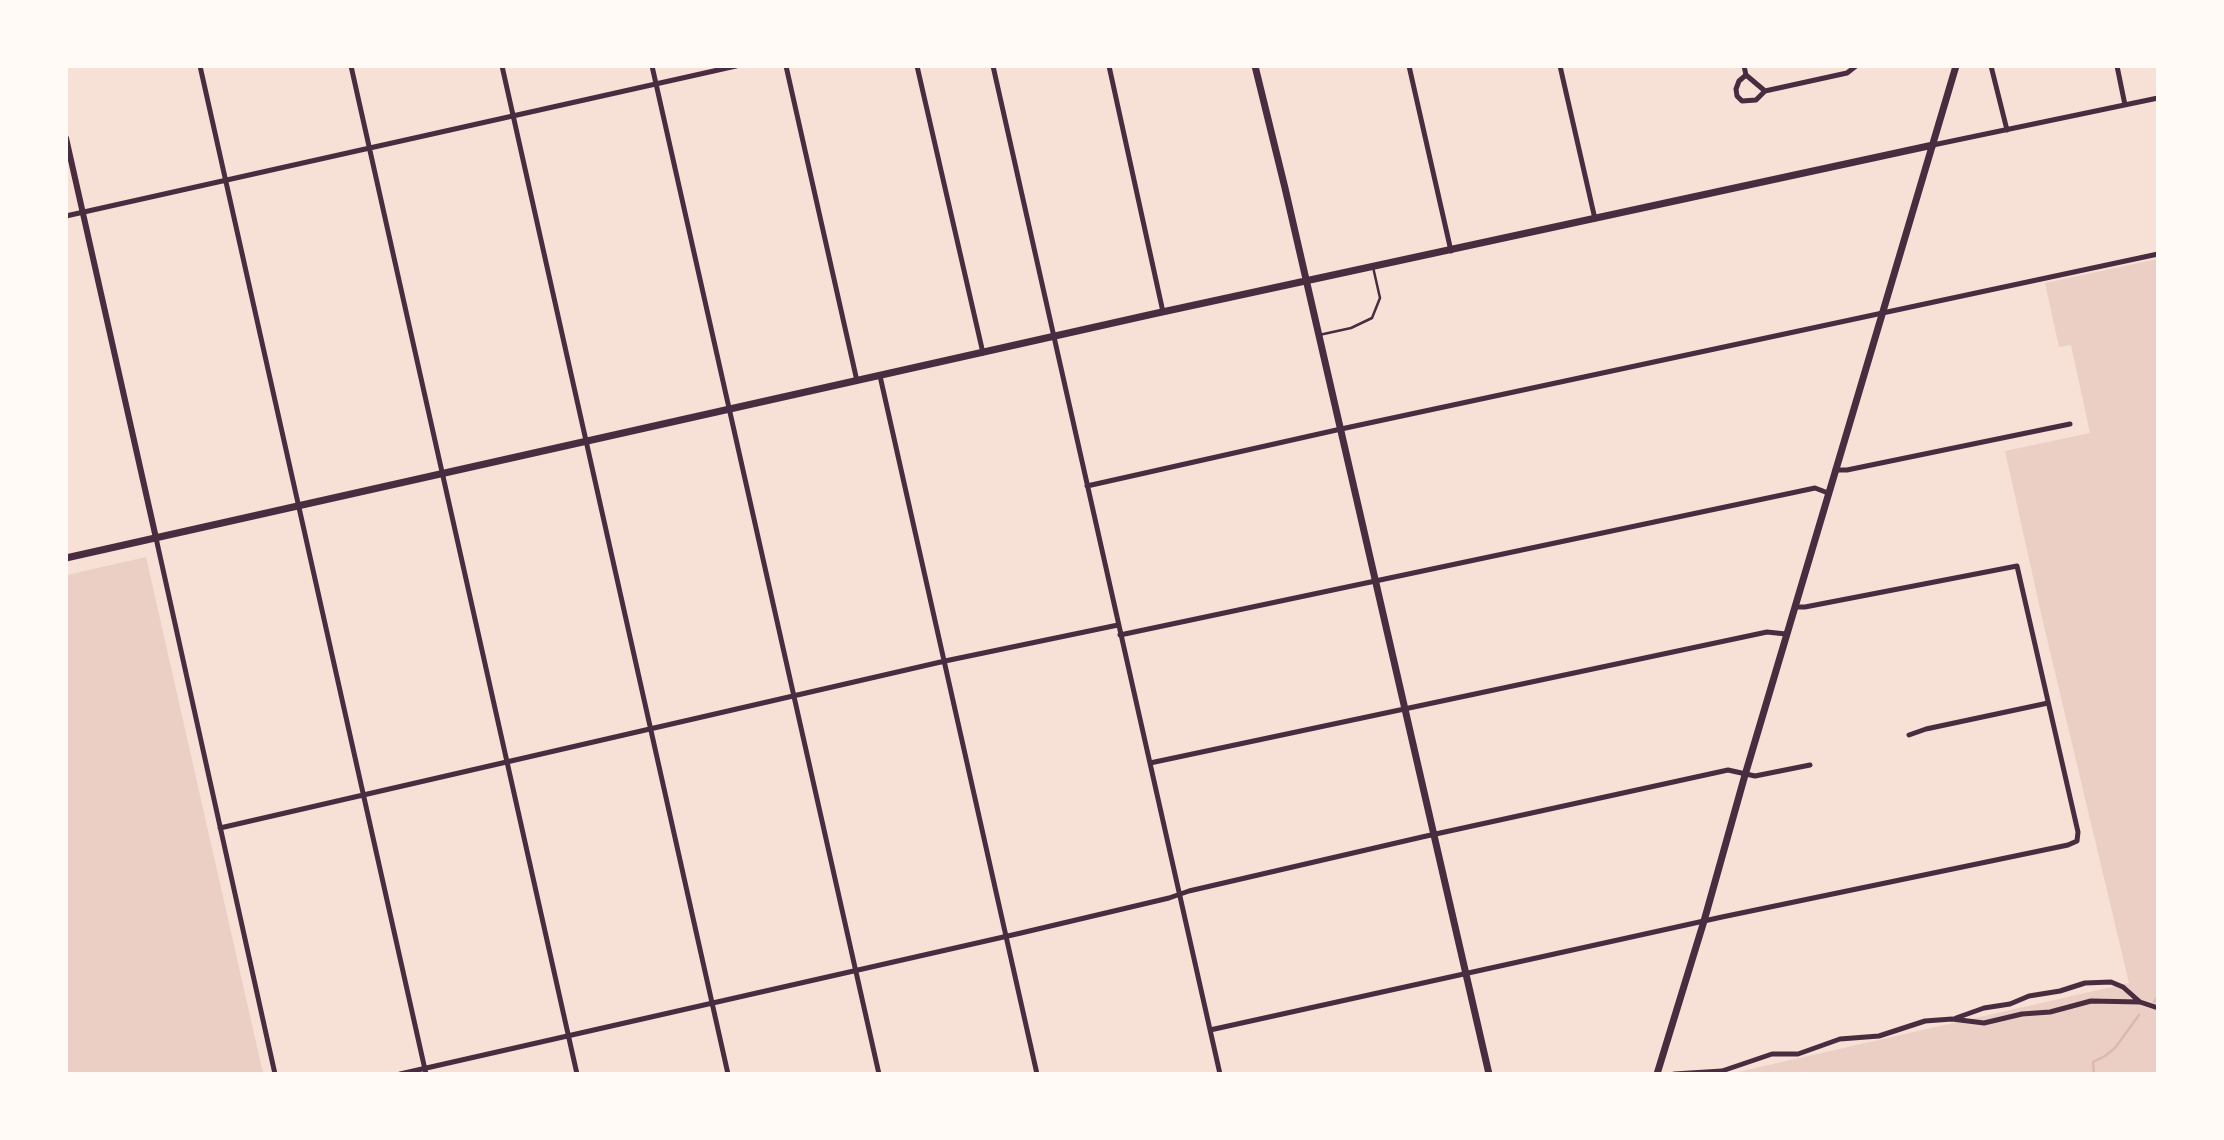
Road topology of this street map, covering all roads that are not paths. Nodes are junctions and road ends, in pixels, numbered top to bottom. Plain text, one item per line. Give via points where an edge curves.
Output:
1 (200, 66) edge
2 (351, 66) edge
3 (502, 66) edge
4 (652, 66) edge
5 (736, 66) edge
6 (786, 66) edge
7 (917, 66) edge
8 (993, 66) edge
9 (1110, 66) edge
10 (1255, 66) edge
11 (1409, 66) edge
12 (1560, 66) edge
13 (1744, 66) edge
14 (1856, 66) edge
15 (1956, 66) edge
16 (1991, 66) edge
17 (2117, 66) edge
18 (1746, 75) junction
19 (656, 85) junction
20 (1765, 90) junction
21 (2158, 98) edge
22 (2125, 105) junction
23 (513, 116) junction
24 (2007, 131) junction
25 (66, 138) edge
26 (1933, 145) junction
27 (370, 148) junction
28 (226, 181) junction
29 (83, 213) junction
30 (66, 216) edge
31 (1595, 219) junction
32 (1451, 251) junction
33 (2158, 254) edge
34 (1373, 267) junction
35 (1306, 281) junction
36 (1163, 312) junction
37 (1883, 313) junction
38 (1319, 335) junction
39 (1053, 337) junction
40 (983, 353) junction
41 (880, 376) junction
42 (857, 381) junction
43 (730, 410) junction
44 (2070, 424) dead end
45 (1341, 429) junction
46 (586, 442) junction
47 (1835, 470) junction
48 (443, 474) junction
49 (1087, 486) junction
50 (1828, 493) junction
51 (299, 506) junction
52 (156, 538) junction
53 (66, 558) edge
54 (1375, 581) junction
55 (1795, 607) junction
56 (1118, 625) junction
57 (1120, 635) junction
58 (1786, 635) junction
59 (945, 661) junction
60 (794, 697) junction
61 (2048, 703) junction
62 (1405, 709) junction
63 (651, 729) junction
64 (1909, 735) dead end
65 (507, 762) junction
66 (1150, 763) junction
67 (1810, 765) dead end
68 (1745, 775) junction
69 (363, 795) junction
70 (220, 828) junction
71 (1434, 834) junction
72 (1179, 895) junction
73 (1704, 921) junction
74 (1006, 937) junction
75 (855, 970) junction
76 (1465, 975) junction
77 (2140, 1002) junction
78 (712, 1003) junction
79 (2158, 1007) edge
80 (1952, 1019) junction
81 (1210, 1030) junction
82 (568, 1035) junction
83 (425, 1071) edge
84 (275, 1073) edge
85 (400, 1073) edge
86 (577, 1073) edge
87 (728, 1073) edge
88 (879, 1073) edge
89 (1037, 1073) edge
90 (1220, 1073) edge
91 (1489, 1073) edge
92 (1657, 1073) edge
93 (1674, 1073) edge

1 - 28 street
2 - 27 street
3 - 23 street
4 - 19 street
5 - 19 street
6 - 42 street
7 - 40 street
8 - 39 street
9 - 36 street
10 - 35 main road
11 - 32 street
12 - 31 street
13 - 18 street
14 - 20 street via 1847,73
15 - 26 main road
16 - 24 street
17 - 22 street
18 - 20 street
18 - 20 street via 1736,89 1742,101 1756,100
19 - 23 street
19 - 43 street
21 - 22 street
22 - 24 street
23 - 27 street
23 - 46 street
24 - 26 street
25 - 29 street
26 - 31 main road
26 - 37 main road
27 - 28 street
27 - 48 street
28 - 29 street
28 - 51 street
29 - 30 street
29 - 52 street
31 - 32 main road
32 - 34 main road
33 - 37 street
34 - 35 main road
34 - 38 lane via 1380,298 1372,318
35 - 36 main road
35 - 38 main road
36 - 39 main road
37 - 45 street
37 - 47 main road
38 - 45 main road
39 - 40 main road
39 - 49 street
40 - 41 main road
41 - 42 main road
41 - 59 street
42 - 43 main road
43 - 46 main road
43 - 60 street
44 - 47 street
45 - 49 street
45 - 54 main road
46 - 48 main road
46 - 63 street
47 - 50 main road
48 - 51 main road
48 - 65 street
49 - 56 street
50 - 54 street via 1815,488
50 - 55 main road
51 - 52 main road
51 - 69 street
52 - 53 main road
52 - 70 street
54 - 57 street
54 - 62 main road
55 - 58 main road
55 - 61 street via 2017,566
56 - 57 street
56 - 59 street
57 - 66 street
58 - 62 street via 1767,632
58 - 68 main road
59 - 60 street
59 - 74 street
60 - 63 street
60 - 75 street
61 - 64 street
61 - 73 street via 2077,841
62 - 66 street
62 - 71 main road
63 - 65 street
63 - 78 street
65 - 69 street
65 - 82 street
66 - 72 street
67 - 68 street
68 - 71 street via 1728,770
68 - 73 main road
69 - 70 street
69 - 83 street
70 - 84 street
71 - 72 street
71 - 76 main road
72 - 74 street
72 - 81 street
73 - 76 street
73 - 92 main road
74 - 75 street
74 - 89 street
75 - 78 street
75 - 88 street
76 - 81 street
76 - 91 main road
77 - 79 street
77 - 80 street via 2091,1001 1984,1023
77 - 80 street via 2110,982 2085,983
78 - 82 street
78 - 87 street
80 - 93 street via 1917,1022 1879,1036 1840,1039 1798,1054 1772,1054 1722,1071
81 - 90 street
82 - 83 street
82 - 86 street
83 - 85 street

